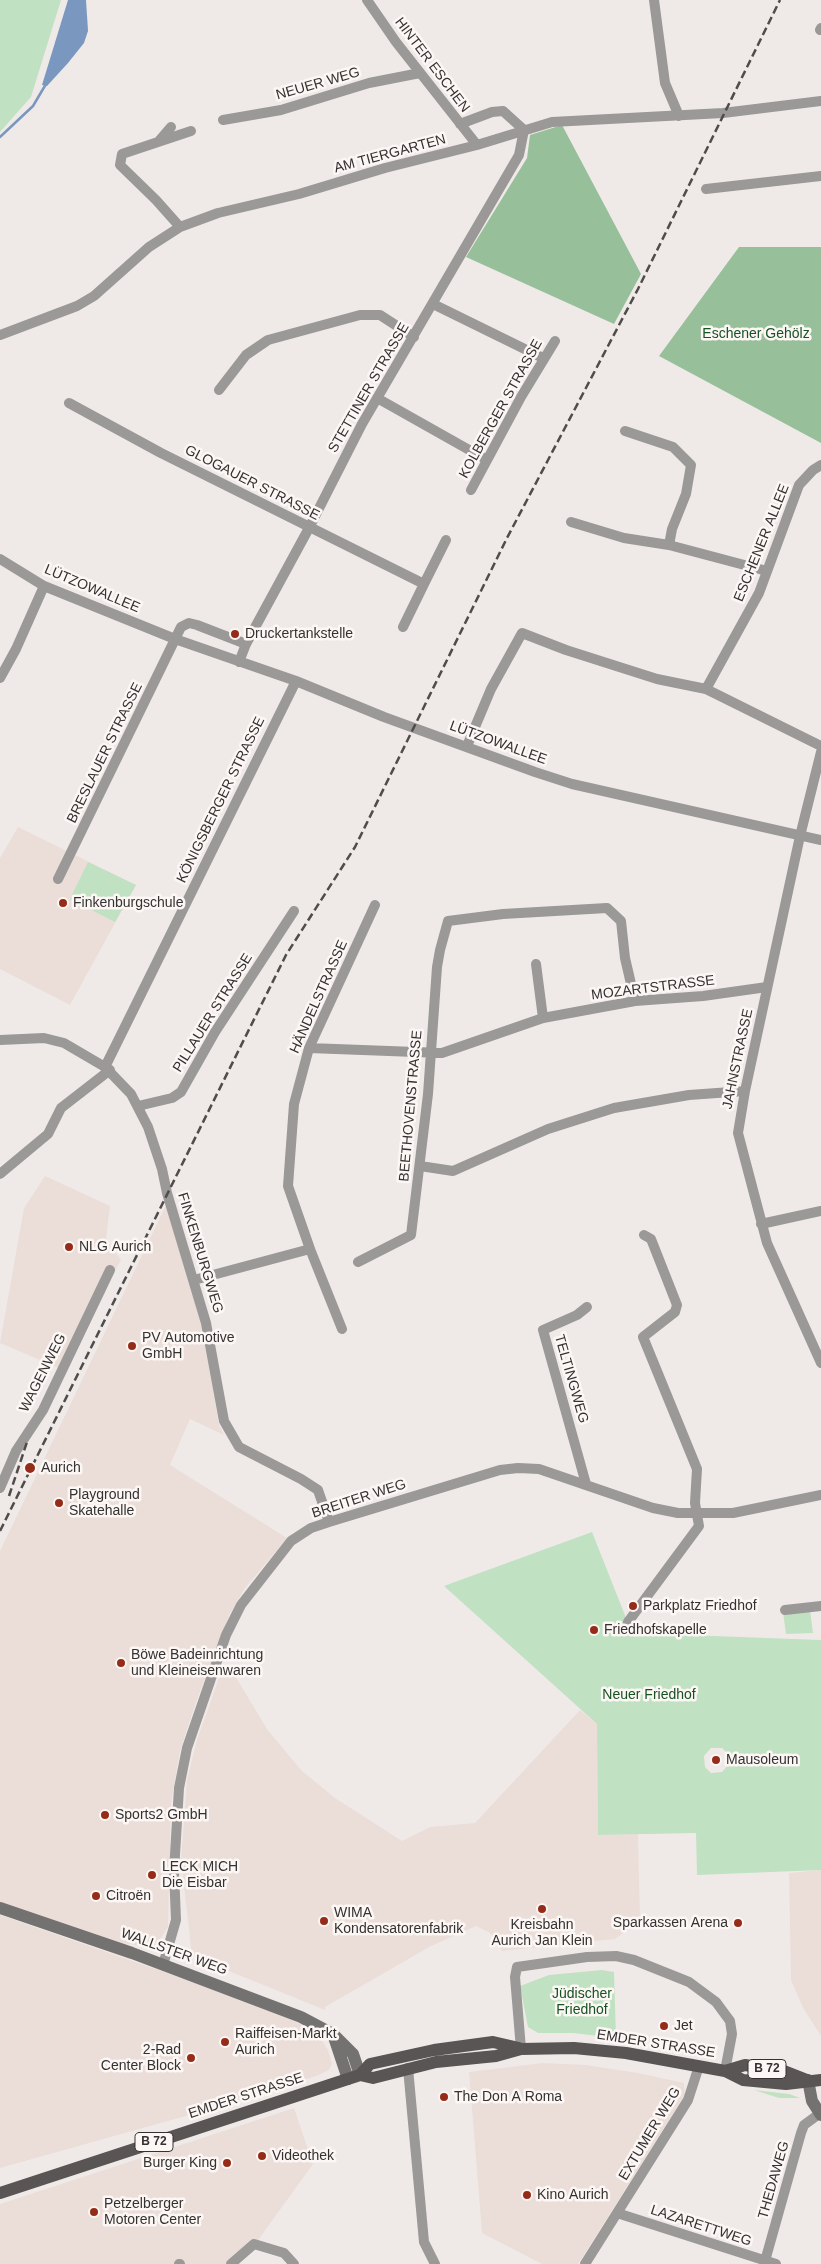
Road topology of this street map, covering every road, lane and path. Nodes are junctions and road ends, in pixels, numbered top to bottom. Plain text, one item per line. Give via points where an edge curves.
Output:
1 (367, 0) edge
2 (654, 0) edge
3 (420, 72) junction
4 (821, 101) edge
5 (679, 116) junction
6 (223, 120) dead end
7 (460, 124) junction
8 (171, 127) dead end
9 (524, 130) junction
10 (191, 131) dead end
11 (158, 142) junction
12 (477, 145) junction
13 (821, 176) edge
14 (706, 189) dead end
15 (180, 227) junction
16 (433, 304) junction
17 (0, 336) edge
18 (414, 337) junction
19 (555, 341) dead end
20 (544, 358) junction
21 (219, 390) dead end
22 (378, 398) junction
23 (69, 403) dead end
24 (624, 431) dead end
25 (487, 460) junction
26 (821, 465) edge
27 (471, 490) dead end
28 (570, 522) dead end
29 (310, 528) junction
30 (446, 540) dead end
31 (669, 545) junction
32 (0, 559) edge
33 (767, 571) junction
34 (424, 584) junction
35 (44, 586) junction
36 (403, 627) dead end
37 (175, 639) junction
38 (246, 644) junction
39 (239, 662) junction
40 (0, 678) edge
41 (296, 681) junction
42 (706, 689) junction
43 (467, 746) junction
44 (821, 746) edge
45 (821, 752) edge
46 (800, 836) junction
47 (821, 840) edge
48 (58, 879) dead end
49 (375, 905) dead end
50 (294, 911) dead end
51 (536, 964) dead end
52 (767, 987) junction
53 (635, 1001) junction
54 (543, 1018) junction
55 (0, 1040) edge
56 (309, 1048) junction
57 (430, 1053) junction
58 (107, 1068) junction
59 (745, 1091) junction
60 (138, 1106) junction
61 (420, 1166) junction
62 (0, 1174) edge
63 (821, 1211) edge
64 (761, 1224) junction
65 (644, 1235) dead end
66 (310, 1249) junction
67 (358, 1262) dead end
68 (110, 1270) dead end
69 (194, 1280) junction
70 (588, 1307) dead end
71 (342, 1329) dead end
72 (821, 1363) edge
73 (586, 1484) junction
74 (0, 1488) edge
75 (821, 1495) edge
76 (698, 1514) junction
77 (329, 1522) junction
78 (821, 1606) edge
79 (785, 1610) dead end
80 (628, 1622) dead end
81 (0, 1908) edge
82 (163, 1965) junction
83 (521, 2049) junction
84 (699, 2066) junction
85 (408, 2068) junction
86 (725, 2071) junction
87 (354, 2077) junction
88 (815, 2080) edge
89 (820, 2114) edge
90 (0, 2193) edge
91 (617, 2214) junction
92 (765, 2261) junction
93 (231, 2264) edge
94 (294, 2264) edge
95 (436, 2264) edge
96 (585, 2264) edge
97 (776, 2264) edge

1 - 3 street, HINTER ESCHEN
2 - 5 street via 666,83
3 - 6 street, NEUER WEG via 369,83 281,110
3 - 7 street, HINTER ESCHEN
4 - 5 street, AM TIERGARTEN
5 - 9 street, AM TIERGARTEN via 552,122
7 - 9 street via 504,111
7 - 12 street, HINTER ESCHEN
8 - 11 street
9 - 12 street, AM TIERGARTEN
9 - 16 street, STETTINER STRASSE via 519,155
10 - 11 street
11 - 15 street via 122,154 120,166
12 - 15 street, AM TIERGARTEN via 218,213
13 - 14 street
15 - 17 street, AM TIERGARTEN via 149,246 94,296 77,306
16 - 18 street, STETTINER STRASSE
16 - 20 street
18 - 21 street via 380,315 360,315 268,340 246,355
18 - 22 street, STETTINER STRASSE
19 - 20 street, KOLBERGER STRASSE
20 - 25 street, KOLBERGER STRASSE
22 - 25 street
22 - 29 street, STETTINER STRASSE
23 - 29 street, GLOGAUER STRASSE
24 - 31 street via 673,447 691,466 686,494
25 - 27 street, KOLBERGER STRASSE
26 - 33 street, ESCHENER ALLEE via 799,485
28 - 31 street via 624,538
29 - 34 street, GLOGAUER STRASSE
29 - 38 street, STETTINER STRASSE
30 - 34 street
31 - 33 street
32 - 35 street, LÜTZOWALLEE
33 - 42 street, ESCHENER ALLEE via 759,593
34 - 36 street
35 - 37 street, LÜTZOWALLEE
35 - 40 street
37 - 38 street via 180,627 189,623
37 - 39 street, LÜTZOWALLEE
37 - 48 street, BRESLAUER STRASSE
38 - 39 street, STETTINER STRASSE
39 - 41 street, LÜTZOWALLEE
41 - 43 street, LÜTZOWALLEE
41 - 58 street, KÖNIGSBERGER STRASSE
42 - 43 street via 657,679 522,633 491,690
42 - 44 street
43 - 46 street, LÜTZOWALLEE via 572,784
45 - 46 street, JAHNSTRASSE
46 - 47 street, LÜTZOWALLEE
46 - 52 street, JAHNSTRASSE
49 - 56 street, HÄNDELSTRASSE
50 - 60 street, PILLAUER STRASSE via 215,1032 181,1092 172,1098
51 - 54 street
52 - 53 street, MOZARTSTRASSE
52 - 59 street, JAHNSTRASSE
53 - 54 street, MOZARTSTRASSE
53 - 57 street, BEETHOVENSTRASSE via 621,921 607,908 448,921 440,950
54 - 57 street, MOZARTSTRASSE via 442,1053
55 - 58 street, FINKENBURGWEG via 54,1039
56 - 57 street, MOZARTSTRASSE
56 - 66 street, HÄNDELSTRASSE via 294,1104 288,1186
57 - 61 street, BEETHOVENSTRASSE
58 - 60 street, FINKENBURGWEG
58 - 62 street via 61,1108 48,1134
59 - 61 street via 689,1095 614,1108 548,1129 453,1171
59 - 64 street, JAHNSTRASSE via 738,1136
60 - 69 street, FINKENBURGWEG via 162,1169
61 - 67 street, BEETHOVENSTRASSE via 411,1235
63 - 64 street
64 - 72 street, JAHNSTRASSE
65 - 76 street via 651,1239 677,1305 675,1312 643,1336 697,1469 695,1503
66 - 69 street
66 - 71 street, HÄNDELSTRASSE
68 - 74 street, WAGENWEG via 43,1410 16,1451
69 - 77 street, FINKENBURGWEG via 206,1322 224,1421 239,1448 318,1490
70 - 73 street, TELTINGWEG via 578,1315 543,1330
73 - 76 street, BREITER WEG via 653,1508
73 - 77 street, BREITER WEG via 538,1469 500,1470
75 - 76 street, BREITER WEG via 733,1513
76 - 80 street via 699,1526
77 - 82 street, BREITER WEG via 311,1528 291,1541 279,1555 242,1605 214,1664 187,1748 179,1788 174,1871 176,1920
78 - 79 street
81 - 82 street, WALLSTER WEG
82 - 87 street, WALLSTER WEG via 292,2014 333,2034
83 - 84 main road, EMDER STRASSE / B 72 via 591,2049
83 - 85 main road, EMDER STRASSE / B 72 via 496,2056 444,2060
83 - 86 street via 515,1977 518,1967 616,1956 645,1964 701,1989 725,2012 732,2034
83 - 87 main road, EMDER STRASSE / B 72 via 493,2042 434,2050 370,2064
84 - 86 main road, EMDER STRASSE / B 72
84 - 91 street, EXTUMER WEG via 688,2100
85 - 87 main road, EMDER STRASSE / B 72 via 373,2078
85 - 95 street via 424,2242
86 - 88 main road, EMDER STRASSE / B 72 via 745,2065
87 - 90 main road, EMDER STRASSE / B 72
88 - 89 street via 812,2101
89 - 92 street, THEDAWEG via 804,2125 801,2133
91 - 92 street, LAZARETTWEG
91 - 96 street, EXTUMER WEG
92 - 97 street, LAZARETTWEG
93 - 94 street via 254,2244 275,2248

